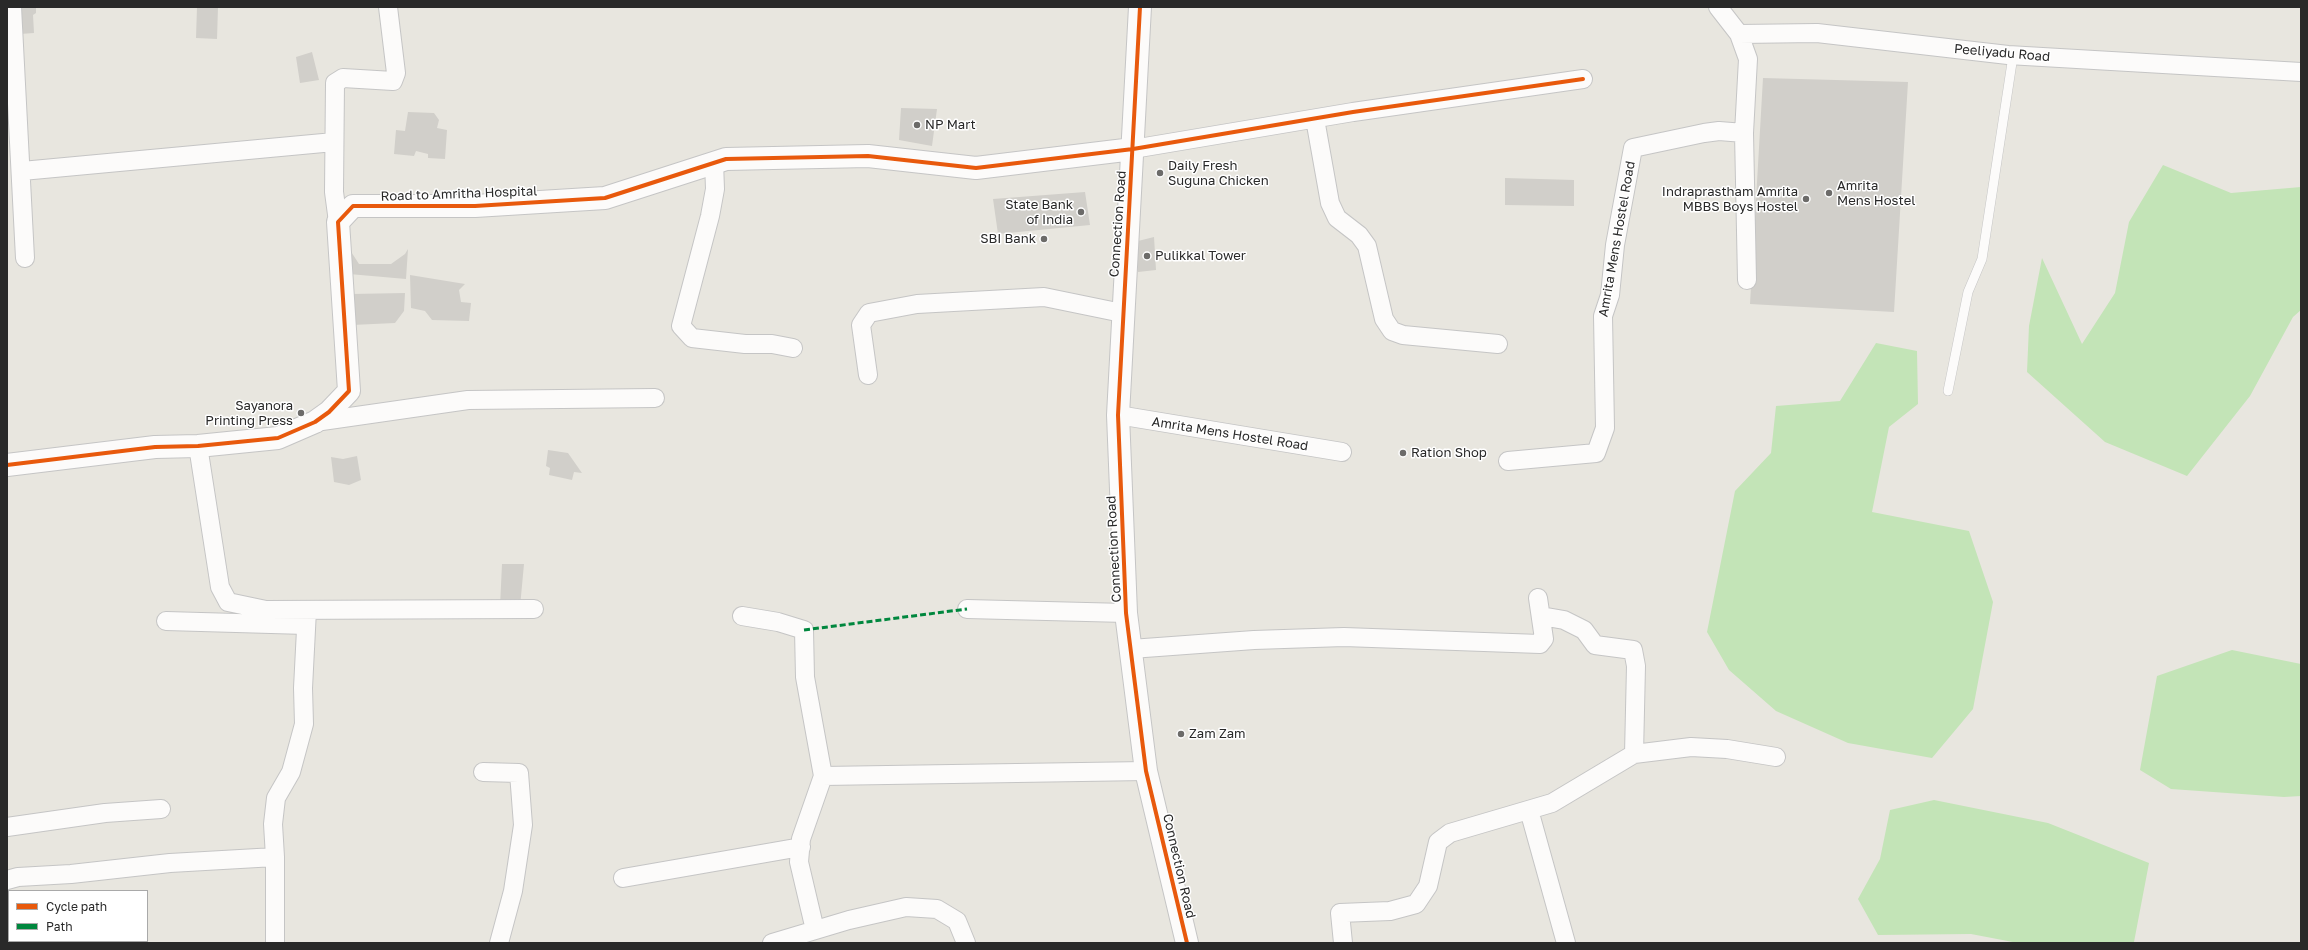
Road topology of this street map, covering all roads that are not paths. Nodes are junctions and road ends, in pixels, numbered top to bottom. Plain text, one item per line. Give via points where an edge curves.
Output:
1 (12, 7) edge
2 (388, 7) edge
3 (1140, 7) edge
4 (1718, 7) edge
5 (1738, 34) junction
6 (2013, 56) junction
7 (2301, 72) edge
8 (1583, 78) dead end
9 (1315, 119) junction
10 (1744, 133) junction
11 (334, 142) junction
12 (1133, 148) junction
13 (714, 162) junction
14 (22, 171) junction
15 (338, 222) junction
16 (25, 258) dead end
17 (1747, 280) dead end
18 (1122, 313) junction
19 (1498, 344) dead end
20 (793, 348) dead end
21 (868, 375) dead end
22 (1948, 391) dead end
23 (655, 398) dead end
24 (1118, 415) junction
25 (315, 422) junction
26 (198, 446) junction
27 (1342, 452) dead end
28 (1508, 461) dead end
29 (7, 465) edge
30 (1538, 598) dead end
31 (534, 609) dead end
32 (967, 609) dead end
33 (1126, 613) junction
34 (742, 616) dead end
35 (1540, 616) junction
36 (307, 618) junction
37 (166, 621) dead end
38 (1131, 649) junction
39 (1634, 754) junction
40 (1776, 757) dead end
41 (1146, 771) junction
42 (483, 772) dead end
43 (823, 776) junction
44 (161, 809) dead end
45 (1529, 810) junction
46 (7, 827) edge
47 (801, 847) junction
48 (275, 857) junction
49 (624, 878) dead end
50 (7, 880) edge
51 (815, 930) junction
52 (7, 937) edge
53 (8, 943) edge
54 (275, 943) edge
55 (499, 943) edge
56 (772, 943) edge
57 (966, 943) edge
58 (1187, 943) edge
59 (1343, 943) edge
60 (1566, 943) edge

1 - 14 street
2 - 11 street via 396,73 394,81 343,78 335,83
3 - 12 street, Connection Road
4 - 5 street
5 - 6 street, Peeliyadu Road via 1817,33
5 - 10 street via 1748,59
6 - 7 street, Peeliyadu Road
6 - 22 lane via 1982,259 1968,292
8 - 9 street
9 - 12 street
9 - 19 street via 1330,203 1337,218 1359,235 1367,246 1384,320 1392,330 1403,335
10 - 17 street
10 - 28 street, Amrita Mens Hostel Road via 1719,130 1633,148 1615,245 1610,295 1603,316 1605,428 1596,453
11 - 14 street
11 - 15 street via 334,192
12 - 13 street, Road to Amritha Hospital via 976,168 868,156 726,158
12 - 18 street, Connection Road
13 - 15 street, Road to Amritha Hospital via 605,198 476,206 353,206
13 - 20 street via 716,188 696,275 681,326 692,338
14 - 16 street
15 - 25 street via 349,390 329,412
18 - 21 street via 1044,297 917,304 869,313 861,325
18 - 24 street, Connection Road
23 - 25 street via 468,400
24 - 27 street, Amrita Mens Hostel Road
24 - 33 street, Connection Road
25 - 26 street via 278,438
26 - 29 street via 155,447
26 - 36 street via 220,587 228,602
30 - 35 street
31 - 36 street
32 - 33 street
33 - 38 street, Connection Road
34 - 43 street via 778,622 804,630 806,677
35 - 38 street via 1544,639 1540,644 1344,637 1254,640
35 - 39 street via 1564,620 1584,630 1596,645 1633,650 1636,666
36 - 37 street
36 - 48 street via 303,688 304,724 291,772 276,798 273,824
38 - 41 street, Connection Road
39 - 40 street via 1691,747 1727,749
39 - 45 street via 1552,803
41 - 43 street
41 - 58 street, Connection Road
42 - 55 street via 519,773 523,825 512,891
43 - 47 street
44 - 46 street via 105,813
45 - 59 street via 1450,833 1438,842 1428,886 1416,904 1390,912 1340,913
45 - 60 street
47 - 49 street
47 - 51 street via 799,862
48 - 50 street via 170,863
48 - 54 street
51 - 56 street
51 - 57 street via 906,907 937,909 957,921
52 - 53 street

